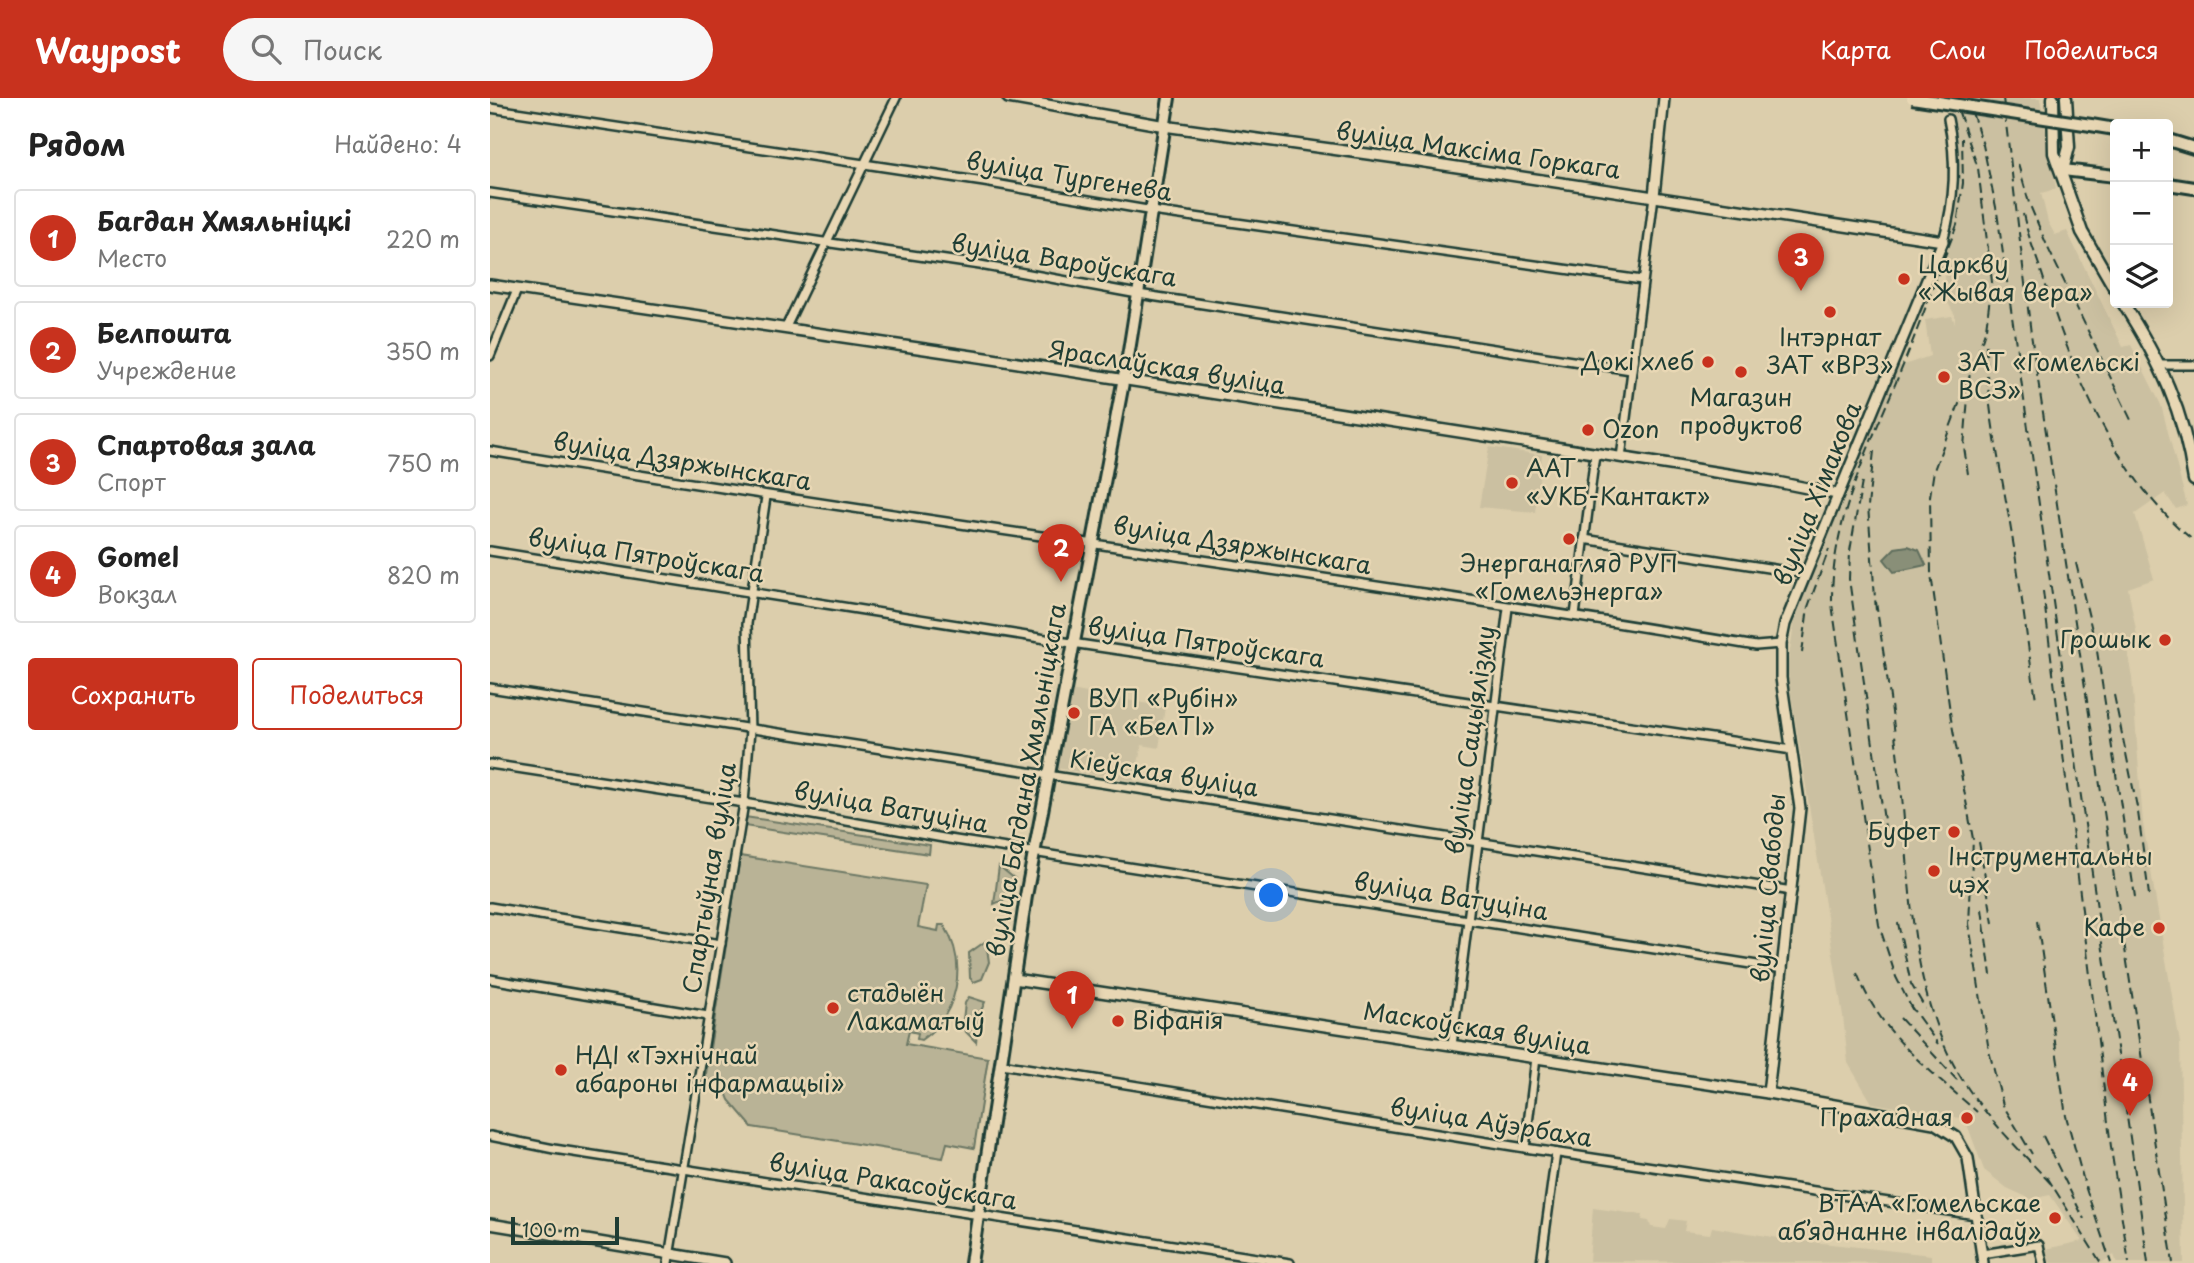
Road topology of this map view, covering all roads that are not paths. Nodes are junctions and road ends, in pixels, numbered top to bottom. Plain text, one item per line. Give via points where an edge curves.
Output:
1 (896, 98) edge
2 (1008, 98) edge
3 (1169, 98) edge
4 (1664, 98) edge
5 (1912, 98) edge
6 (2053, 98) edge
7 (2066, 98) edge
8 (490, 108) edge
9 (1948, 119) dead end
10 (1164, 125) junction
11 (2110, 128) edge
12 (2173, 142) edge
13 (2194, 148) edge
14 (862, 164) junction
15 (2063, 170) junction
16 (2110, 175) edge
17 (2173, 185) edge
18 (2194, 188) edge
19 (490, 193) edge
20 (1654, 196) junction
21 (1152, 211) junction
22 (1943, 241) junction
23 (827, 245) junction
24 (1642, 280) junction
25 (2110, 281) edge
26 (490, 285) edge
27 (517, 290) junction
28 (1138, 294) junction
29 (2126, 308) edge
30 (786, 327) junction
31 (490, 356) edge
32 (2161, 365) junction
33 (2194, 365) edge
34 (1631, 370) junction
35 (1123, 381) junction
36 (490, 451) edge
37 (1595, 454) junction
38 (1621, 458) junction
39 (2194, 480) edge
40 (1837, 494) junction
41 (766, 497) junction
42 (1584, 539) junction
43 (1091, 541) junction
44 (490, 551) edge
45 (1807, 574) junction
46 (751, 591) junction
47 (1508, 608) junction
48 (1574, 616) junction
49 (1072, 643) junction
50 (1781, 644) junction
51 (490, 688) edge
52 (1496, 704) junction
53 (750, 730) junction
54 (1792, 750) junction
55 (490, 764) edge
56 (1048, 775) junction
57 (744, 803) junction
58 (1476, 841) junction
59 (1034, 851) junction
60 (1792, 891) junction
61 (490, 907) edge
62 (1468, 919) junction
63 (721, 944) junction
64 (1783, 970) junction
65 (490, 979) edge
66 (1014, 979) junction
67 (708, 1016) junction
68 (1452, 1045) junction
69 (1536, 1058) junction
70 (1001, 1064) junction
71 (1768, 1093) junction
72 (490, 1136) edge
73 (1525, 1148) junction
74 (1556, 1153) junction
75 (684, 1170) junction
76 (976, 1215) junction
77 (1976, 1215) junction
78 (490, 1224) edge
79 (669, 1258) edge
80 (1982, 1259) edge
81 (726, 1263) edge
82 (971, 1263) edge
83 (1290, 1263) edge
84 (1541, 1263) edge
85 (2043, 1263) edge

1 - 14 street
2 - 10 street, вуліца Максіма Горкага
3 - 10 main road, вуліца Багдана Хмяльніцкага
4 - 20 street
5 - 11 main road, bridge
6 - 15 main road via 2054,153
7 - 15 main road via 2069,147
8 - 14 street, вуліца Тургенева
9 - 22 street, вуліца Хімакова via 1954,179
10 - 20 street, вуліца Максіма Горкага
10 - 21 main road, вуліца Багдана Хмяльніцкага
12 - 13 main road
14 - 21 street, вуліца Тургенева
14 - 23 street
15 - 16 main road
15 - 25 main road via 2081,232
17 - 18 main road
19 - 23 street, вуліца Вароўскага
20 - 22 street, вуліца Максіма Горкага
20 - 24 street
21 - 24 street, вуліца Тургенева
21 - 28 main road, вуліца Багдана Хмяльніцкага
22 - 40 street, вуліца Хімакова
23 - 28 street, вуліца Вароўскага via 980,265
23 - 30 street
24 - 34 street
26 - 27 street, Яраслаўская вуліца
27 - 30 street, Яраслаўская вуліца
27 - 31 street
28 - 34 street, вуліца Вароўскага
28 - 35 main road, вуліца Багдана Хмяльніцкага
29 - 32 main road
30 - 35 street, Яраслаўская вуліца
32 - 33 street
32 - 39 main road via 2188,440
34 - 38 street
35 - 37 street, Яраслаўская вуліца
35 - 43 main road, вуліца Багдана Хмяльніцкага
36 - 41 street, вуліца Дзяржынскага
37 - 38 street, Яраслаўская вуліца
37 - 42 street
38 - 40 street, Яраслаўская вуліца
40 - 45 street, вуліца Хімакова
41 - 43 street, вуліца Дзяржынскага
41 - 46 street, Спартыўная вуліца
42 - 45 street
42 - 48 street
43 - 47 street, вуліца Дзяржынскага
43 - 49 main road, вуліца Багдана Хмяльніцкага
44 - 46 street, вуліца Пятроўскага
45 - 50 street, вуліца Хімакова
46 - 49 street, вуліца Пятроўскага
46 - 53 street, Спартыўная вуліца via 747,624
47 - 48 street, вуліца Дзяржынскага
47 - 52 street, вуліца Сацыялізму
48 - 50 street, вуліца Дзяржынскага via 1756,646
49 - 52 street, вуліца Пятроўскага
49 - 56 main road, вуліца Багдана Хмяльніцкага
50 - 54 street, вуліца Свабоды via 1781,678
51 - 53 street, Кіеўская вуліца
52 - 54 street, вуліца Пятроўскага
52 - 58 street, вуліца Сацыялізму
53 - 56 street, Кіеўская вуліца
53 - 57 street, Спартыўная вуліца
54 - 60 street, вуліца Свабоды via 1800,808
55 - 57 street, вуліца Ватуціна
56 - 58 street, Кіеўская вуліца
56 - 59 main road, вуліца Багдана Хмяльніцкага
57 - 59 street, вуліца Ватуціна
57 - 63 street, Спартыўная вуліца
58 - 60 street, Кіеўская вуліца
58 - 62 street, вуліца Сацыялізму
59 - 62 street, вуліца Ватуціна
59 - 66 main road, вуліца Багдана Хмяльніцкага
60 - 64 street, вуліца Свабоды
61 - 63 street
62 - 64 street, вуліца Ватуціна
62 - 68 street, вуліца Сацыялізму
63 - 67 street, Спартыўная вуліца
64 - 71 street, вуліца Свабоды
65 - 67 street
66 - 68 street, Маскоўская вуліца
66 - 70 main road, вуліца Багдана Хмяльніцкага
67 - 75 street, Спартыўная вуліца
68 - 69 street, Маскоўская вуліца
69 - 71 street, Маскоўская вуліца
69 - 73 street
70 - 73 street, вуліца Аўэрбаха
70 - 76 main road, вуліца Багдана Хмяльніцкага
71 - 77 street, Маскоўская вуліца via 1948,1129 1963,1146
72 - 75 street, вуліца Ракасоўскага
73 - 74 street, вуліца Аўэрбаха
74 - 77 street, вуліца Аўэрбаха
74 - 84 street
75 - 76 street, вуліца Ракасоўскага
75 - 79 street, Спартыўная вуліца
76 - 82 main road, вуліца Багдана Хмяльніцкага
76 - 83 street, вуліца Ракасоўскага
77 - 80 street
78 - 79 street
79 - 81 street
80 - 85 street via 2039,1245

